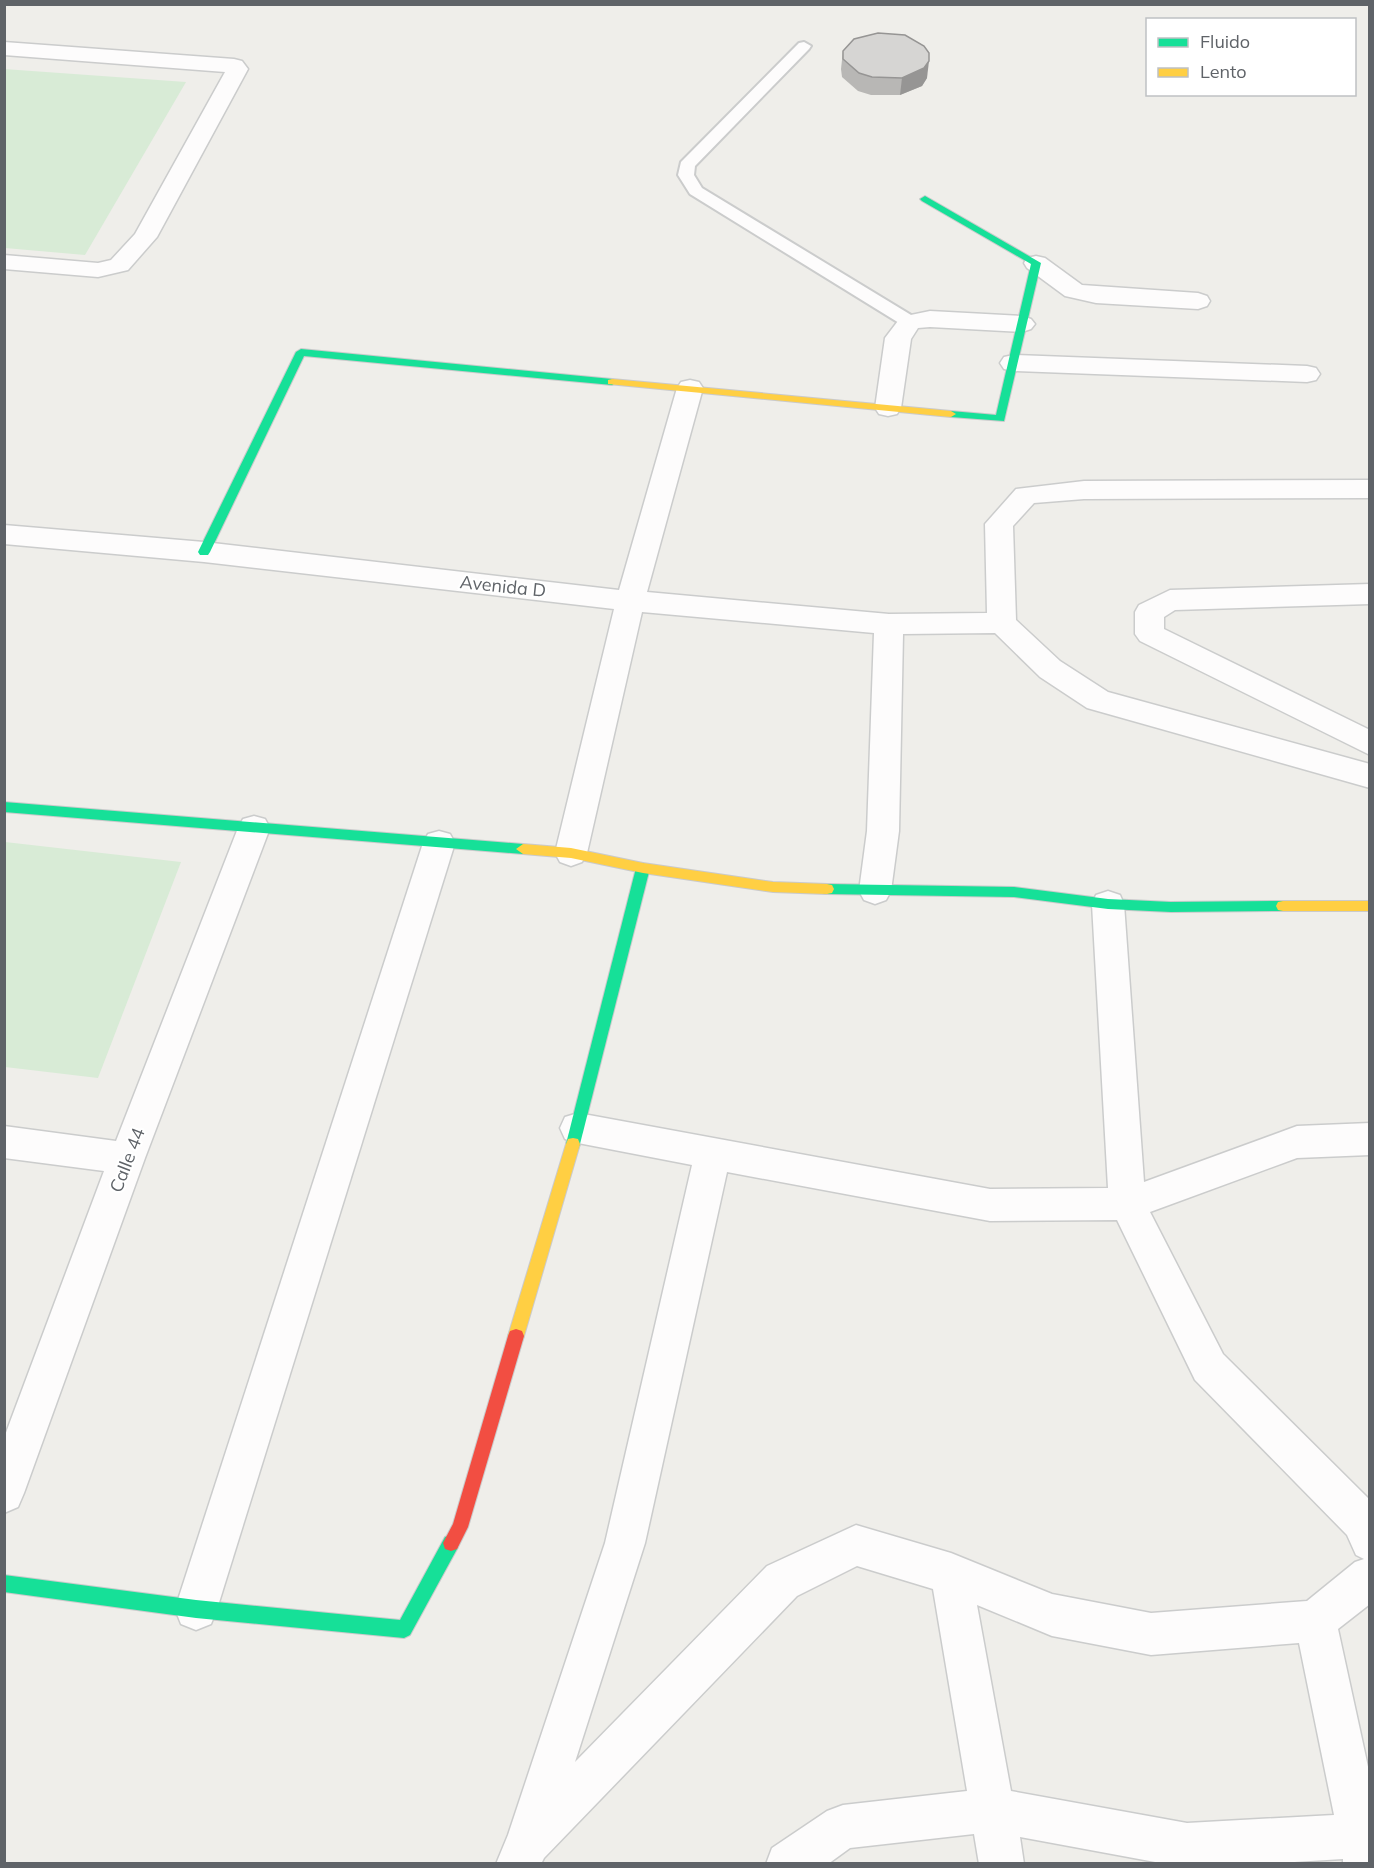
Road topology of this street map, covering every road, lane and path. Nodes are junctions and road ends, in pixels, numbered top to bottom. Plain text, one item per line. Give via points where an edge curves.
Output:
1 (804, 46) dead end
2 (4, 48) edge
3 (925, 199) dead end
4 (4, 262) edge
5 (1036, 263) junction
6 (1198, 301) dead end
7 (910, 322) junction
8 (1022, 324) junction
9 (1013, 363) junction
10 (1307, 374) dead end
11 (690, 388) junction
12 (888, 408) junction
13 (1370, 489) edge
14 (4, 534) edge
15 (204, 552) junction
16 (1370, 594) edge
17 (630, 601) junction
18 (1002, 623) junction
19 (890, 624) junction
20 (1370, 744) edge
21 (1370, 777) edge
22 (4, 807) edge
23 (254, 828) junction
24 (439, 843) junction
25 (570, 853) junction
26 (643, 868) junction
27 (875, 891) junction
28 (1108, 904) junction
29 (1370, 906) edge
30 (578, 1128) junction
31 (1370, 1139) edge
32 (4, 1142) edge
33 (713, 1153) junction
34 (128, 1158) junction
35 (1127, 1204) junction
36 (4, 1492) edge
37 (1370, 1541) edge
38 (951, 1574) junction
39 (1370, 1577) edge
40 (4, 1583) edge
41 (196, 1610) junction
42 (1315, 1621) junction
43 (992, 1810) junction
44 (1363, 1850) edge
45 (523, 1853) edge
46 (788, 1863) edge
47 (1002, 1863) edge

1 - 7 lane via 687,165 686,175 696,191
2 - 4 street via 237,69 145,237 119,265 98,270
3 - 5 street
5 - 6 street via 1074,291
5 - 8 street
7 - 8 street via 930,319
7 - 12 street via 898,338
8 - 9 street
9 - 10 street
9 - 12 street via 1000,419
11 - 12 street
11 - 15 street via 301,352
11 - 17 street
13 - 18 street via 1096,490 1026,495 999,524
14 - 15 street, Avenida D
15 - 17 street, Avenida D
16 - 20 street via 1170,600 1149,612 1150,634
17 - 19 street, Avenida D
17 - 25 street
18 - 19 street, Avenida D
18 - 21 street via 1050,669 1098,700
19 - 27 street via 883,831
22 - 23 street
23 - 24 street
23 - 34 street, Calle 44
24 - 25 street
24 - 41 street
25 - 26 street
26 - 27 street via 773,887
26 - 30 street
27 - 28 street via 1014,892
28 - 29 street
28 - 35 street
30 - 33 street
30 - 41 street via 460,1527 404,1629
31 - 35 street via 1297,1142
32 - 34 street
33 - 35 street via 990,1205
33 - 45 street via 625,1543
34 - 36 street, Calle 44
35 - 37 street via 1209,1367 1363,1522
38 - 42 street via 1052,1615 1151,1634
38 - 43 street
38 - 45 street via 856,1545 782,1581
39 - 42 street
40 - 41 street
42 - 44 street
43 - 44 street via 1187,1845
43 - 46 street via 843,1827
43 - 47 street

